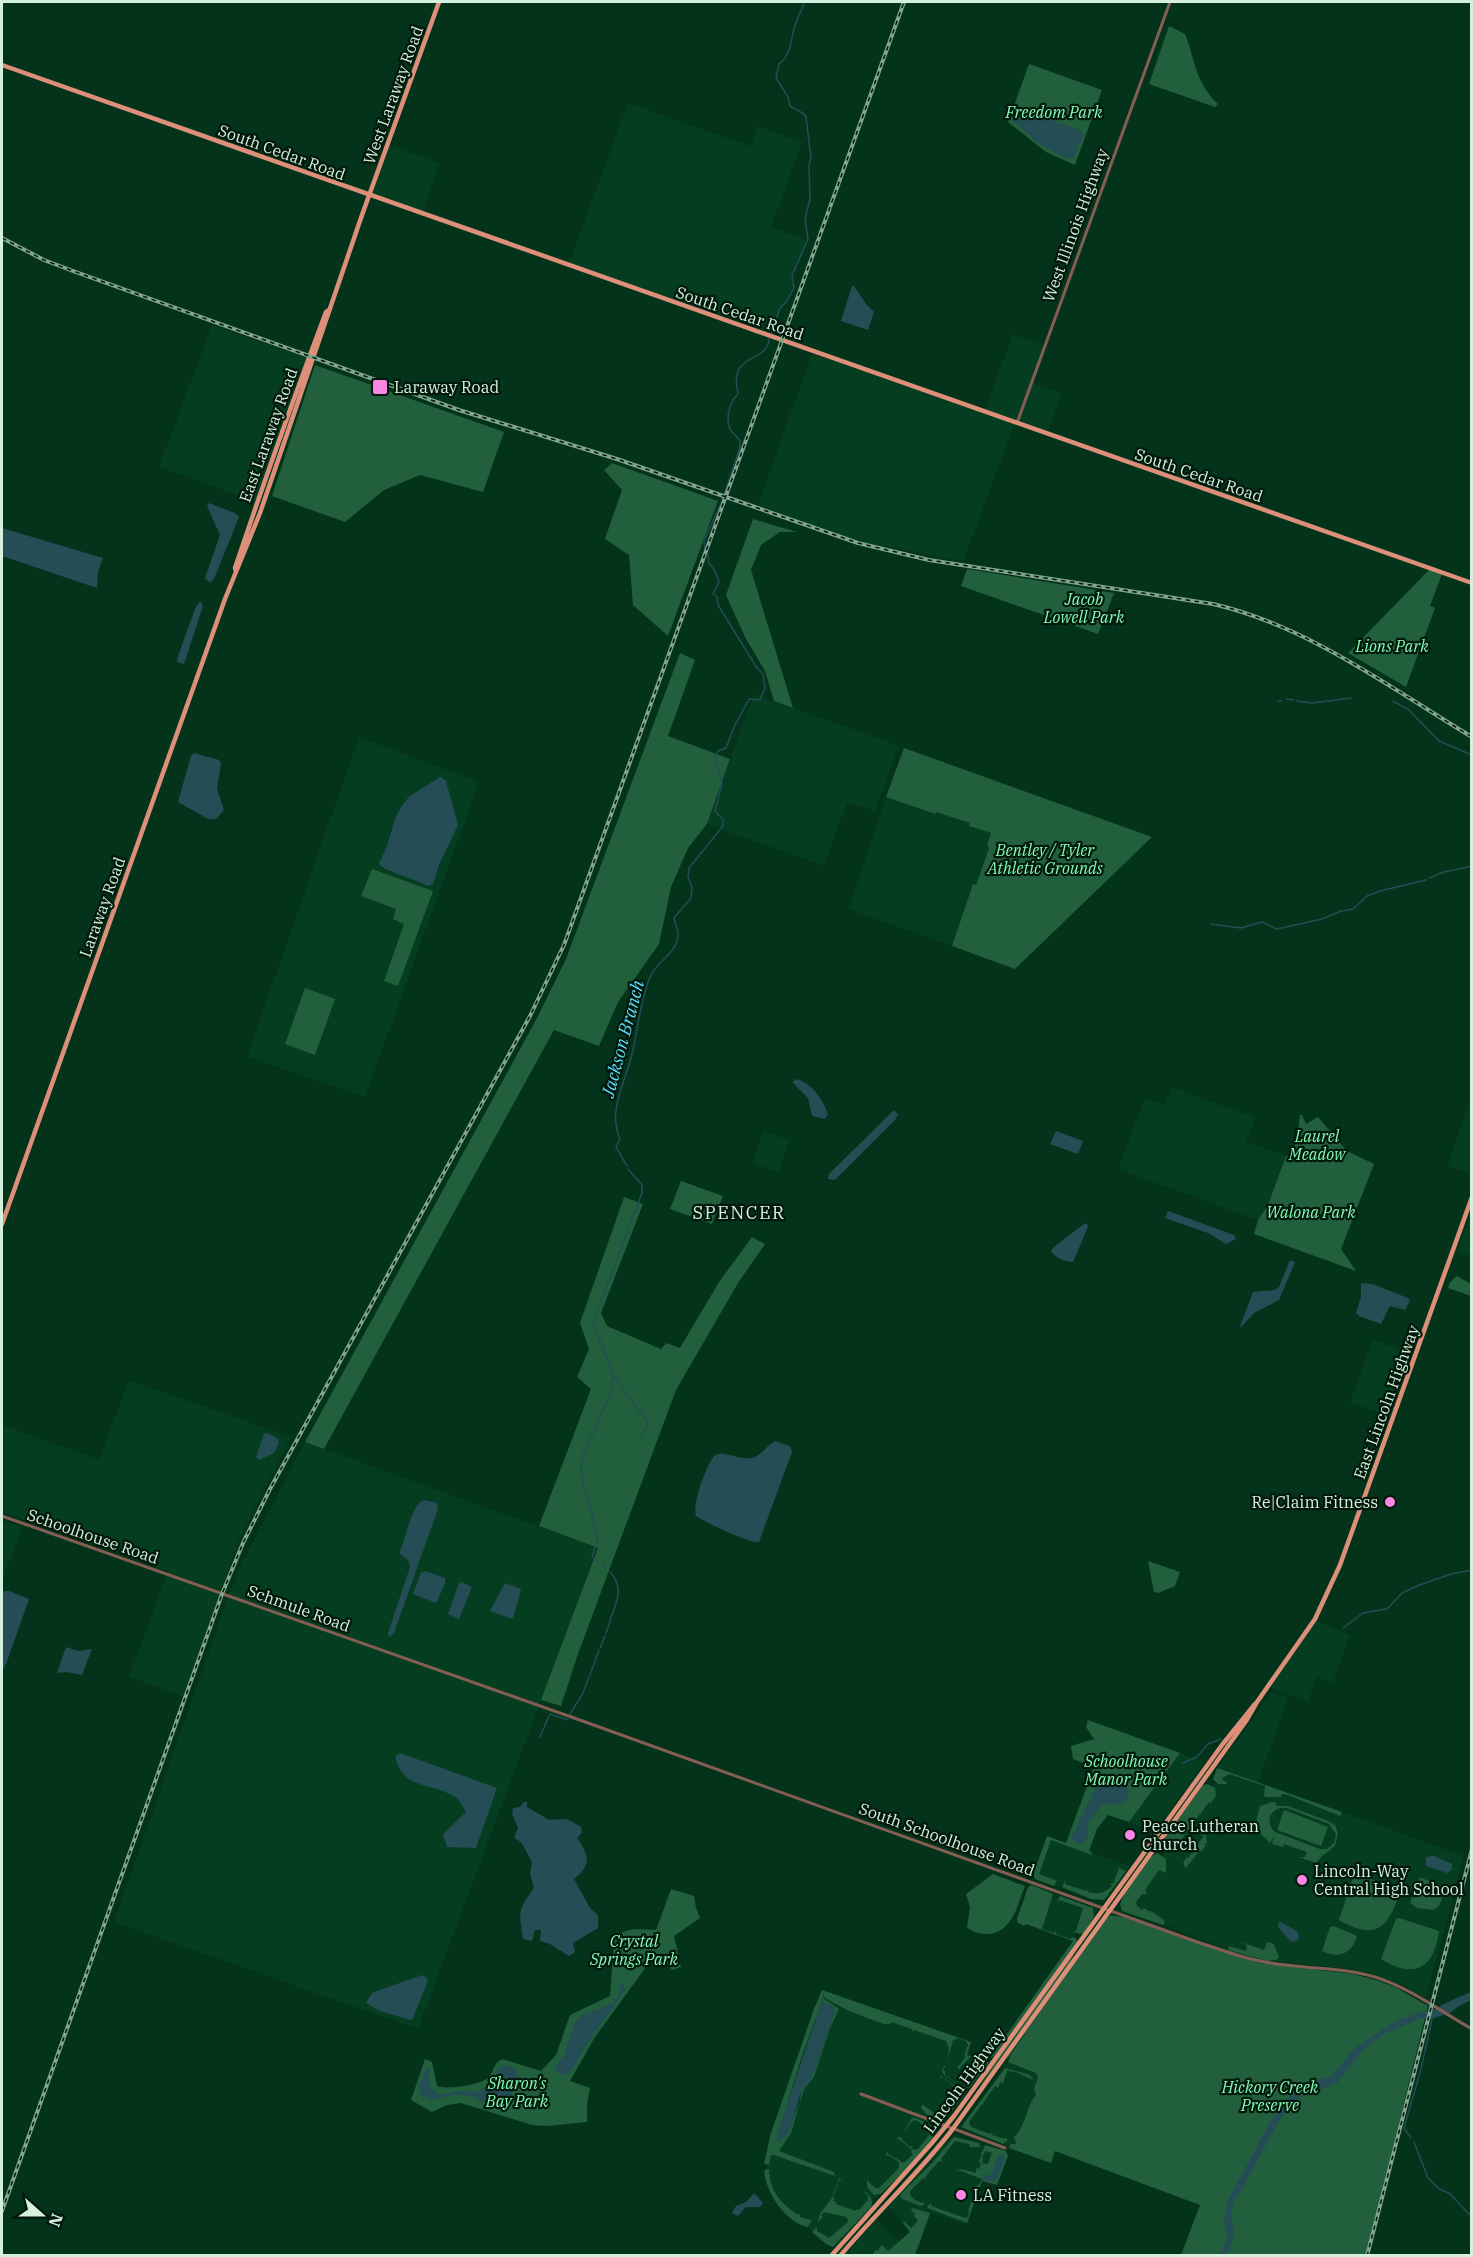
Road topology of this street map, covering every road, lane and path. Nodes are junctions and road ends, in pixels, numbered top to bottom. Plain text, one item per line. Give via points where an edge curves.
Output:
1 (439, 2) edge
2 (1170, 2) edge
3 (2, 65) edge
4 (369, 196) junction
5 (1016, 423) junction
6 (1472, 583) edge
7 (225, 599) joint
8 (1472, 1197) edge
9 (2, 1224) edge
10 (2, 1516) edge
11 (177, 1578) joint
12 (414, 1662) joint
13 (1107, 1909) junction
14 (1472, 2029) edge
15 (861, 2094) dead end
16 (945, 2127) junction
17 (952, 2130) junction
18 (1005, 2148) dead end
19 (831, 2256) edge
20 (840, 2256) edge

1 - 4 main road, West Laraway Road
2 - 5 street, West Illinois Highway
3 - 4 main road, South Cedar Road
4 - 5 main road, South Cedar Road
4 - 7 main road, East Laraway Road
5 - 6 main road, South Cedar Road
7 - 9 main road, Laraway Road
8 - 13 main road, East Lincoln Highway via 1335,1577 1305,1634
10 - 11 street, Schoolhouse Road
11 - 12 street, Schmule Road
12 - 13 street, South Schoolhouse Road
13 - 14 street, South Schoolhouse Road via 1251,1959 1376,1977
13 - 16 main road, Lincoln Highway
13 - 17 main road, Lincoln Highway
15 - 16 street
16 - 17 street
16 - 19 main road, Lincoln Highway
17 - 18 street
17 - 20 main road, Lincoln Highway

